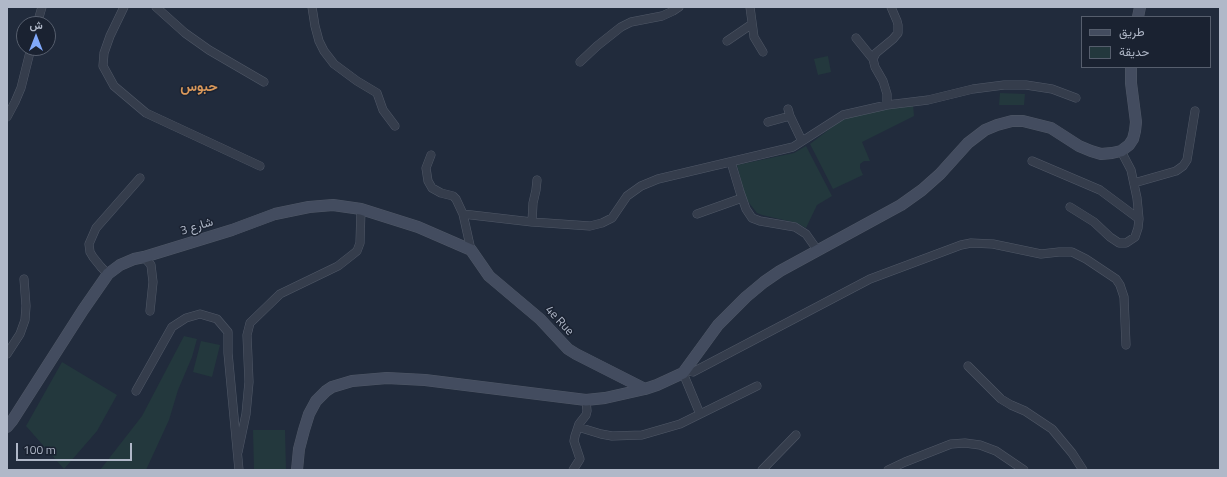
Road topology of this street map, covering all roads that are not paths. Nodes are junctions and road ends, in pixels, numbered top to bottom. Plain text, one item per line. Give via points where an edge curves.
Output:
1 (124, 7) edge
2 (156, 7) edge
3 (312, 7) edge
4 (679, 7) edge
5 (750, 7) edge
6 (891, 7) edge
7 (752, 24) junction
8 (856, 38) dead end
9 (727, 41) dead end
10 (763, 52) dead end
11 (29, 56) edge
12 (872, 59) junction
13 (580, 62) dead end
14 (1131, 68) edge
15 (264, 82) dead end
16 (1076, 98) dead end
17 (887, 105) junction
18 (1196, 111) dead end
19 (7, 117) edge
20 (768, 122) dead end
21 (395, 126) dead end
22 (802, 141) junction
23 (1121, 151) junction
24 (431, 155) dead end
25 (1032, 161) dead end
26 (731, 162) junction
27 (260, 166) dead end
28 (140, 178) dead end
29 (537, 180) dead end
30 (1134, 183) junction
31 (742, 198) junction
32 (1070, 207) dead end
33 (361, 208) junction
34 (463, 214) junction
35 (697, 214) dead end
36 (1139, 219) junction
37 (532, 222) junction
38 (471, 250) junction
39 (818, 251) junction
40 (144, 257) junction
41 (108, 274) junction
42 (24, 279) dead end
43 (150, 311) dead end
44 (1126, 345) dead end
45 (7, 354) edge
46 (968, 366) dead end
47 (684, 372) junction
48 (757, 386) dead end
49 (645, 389) junction
50 (136, 391) dead end
51 (586, 400) junction
52 (700, 414) junction
53 (7, 427) edge
54 (578, 427) junction
55 (796, 435) dead end
56 (238, 452) junction
57 (239, 470) edge
58 (297, 470) edge
59 (573, 470) edge
60 (762, 470) edge
61 (888, 470) edge
62 (1024, 470) edge
63 (1083, 470) edge

1 - 27 street via 104,53 103,66 114,86 146,113
2 - 15 street via 208,50
3 - 21 street via 319,41 324,51 334,64 377,93 383,110
4 - 13 street via 662,16 631,22 621,27
5 - 7 street
6 - 12 street via 897,21 898,33
7 - 9 street
7 - 10 street via 754,37
8 - 12 street
11 - 19 street via 21,88
12 - 17 street via 883,81
14 - 23 street via 1135,131 1129,145
16 - 17 street via 1052,89 1026,85 974,89 928,100
17 - 22 street via 843,115
18 - 30 street via 1187,160 1183,166 1176,171
20 - 22 street via 789,112
22 - 26 street via 793,147
23 - 30 street via 1131,170
23 - 39 street via 1101,154 1091,151 1051,128 1023,121 997,125 968,143 940,174 905,202
24 - 34 street via 426,168 428,181 432,188 453,196
25 - 36 street via 1100,190
26 - 31 street
26 - 37 street via 658,179 640,186 627,196 612,218 602,223 590,226
28 - 41 street via 96,228 89,244 93,257
29 - 37 street
30 - 36 street
31 - 35 street
31 - 39 street via 752,218 795,227 806,234
32 - 36 street via 1094,222 1119,243 1126,243 1135,237
33 - 38 street, شارع 3 via 418,227
33 - 40 street, شارع 3 via 333,205 275,214
33 - 56 street via 360,243 356,251 338,266 280,294 250,323 247,335 249,382 246,414
34 - 37 street
34 - 38 street
38 - 49 street, 4e Rue via 489,276 540,319 568,349
39 - 47 street via 764,282 746,297 718,325
40 - 41 street, شارع 3 via 120,265
40 - 43 street via 151,265 153,282
41 - 53 street, شارع 3
42 - 45 street via 26,320
44 - 47 street via 1124,297 1120,285 1116,279 1086,259 1072,252 1041,254 993,244 971,243 870,279 693,372
46 - 63 street via 1001,399 1052,429
47 - 49 street
47 - 52 street
48 - 52 street
49 - 51 street
50 - 56 street via 172,327 186,318 200,314 218,319 228,332
51 - 54 street via 586,415
51 - 58 street via 425,380 387,378 352,381 332,387 316,401 304,430
52 - 54 street via 680,424 642,436 612,436
54 - 59 street via 574,441 580,459
55 - 60 street
56 - 57 street
61 - 62 street via 951,444 965,443 996,451

